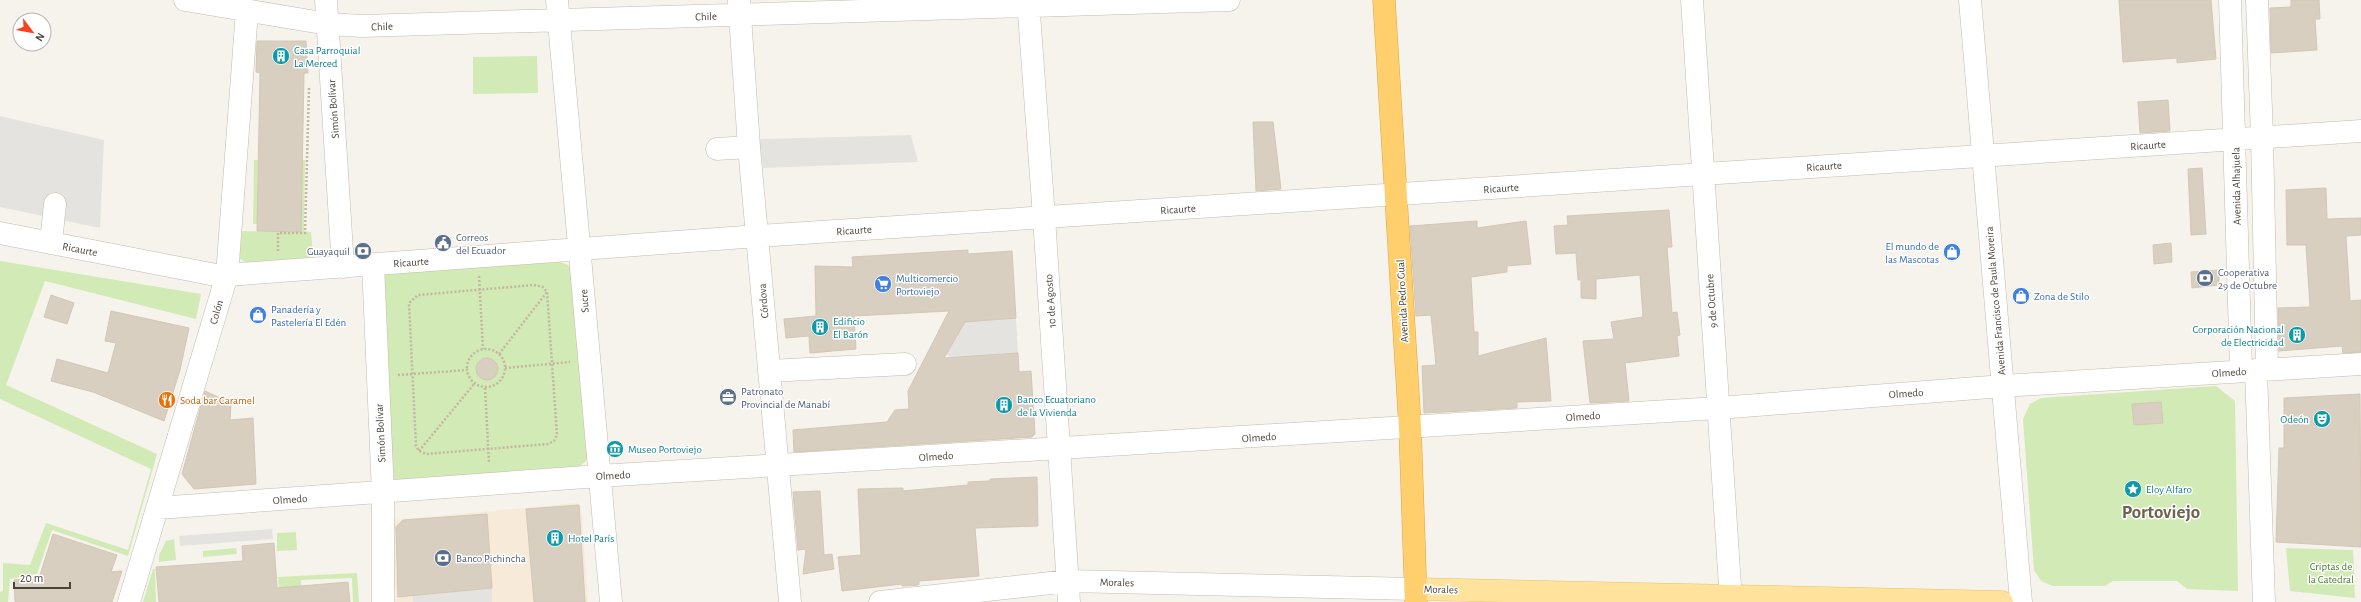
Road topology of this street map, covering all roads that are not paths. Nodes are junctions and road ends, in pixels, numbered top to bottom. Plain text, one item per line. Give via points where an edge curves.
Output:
1 (185, 0) edge
2 (326, 0) edge
3 (1229, 0) edge
4 (1384, 0) edge
5 (1692, 0) edge
6 (1970, 0) edge
7 (2230, 0) edge
8 (2257, 0) edge
9 (1028, 4) edge
10 (739, 8) edge
11 (558, 10) edge
12 (247, 11) junction
13 (328, 24) junction
14 (2361, 131) edge
15 (2262, 137) junction
16 (2235, 139) junction
17 (749, 147) junction
18 (717, 149) dead end
19 (1983, 156) junction
20 (1703, 174) junction
21 (1396, 194) junction
22 (55, 204) dead end
23 (1044, 217) junction
24 (0, 233) edge
25 (758, 236) junction
26 (51, 243) junction
27 (580, 250) junction
28 (373, 264) junction
29 (343, 267) junction
30 (226, 276) junction
31 (905, 364) dead end
32 (2361, 364) edge
33 (2254, 370) junction
34 (769, 371) junction
35 (2002, 386) junction
36 (1718, 408) junction
37 (1410, 427) junction
38 (1060, 448) junction
39 (777, 466) junction
40 (599, 476) junction
41 (383, 493) junction
42 (158, 508) junction
43 (1068, 592) edge
44 (1416, 595) edge
45 (1731, 599) edge
46 (129, 602) edge
47 (383, 602) edge
48 (611, 602) edge
49 (790, 602) edge
50 (880, 602) edge
51 (2002, 602) edge
52 (2021, 602) edge
53 (2264, 602) edge

1 - 12 street, Chile
2 - 13 street, Simón Bolívar
3 - 9 street, Chile
4 - 21 highway, Avenida Pedro Gual
5 - 20 street, 9 de Octubre
6 - 19 street, Avenida Francisco de Paula Moreira
7 - 16 street, Avenida Alhajuela
8 - 15 street
9 - 10 street, Chile
9 - 23 street, 10 de Agosto
10 - 11 street, Chile
10 - 17 street, Córdova
11 - 13 street, Chile via 362,26
11 - 27 street, Sucre
12 - 13 street, Chile
12 - 30 street, Colón
13 - 29 street, Simón Bolívar
14 - 15 street, Ricaurte
15 - 16 street, Ricaurte
15 - 33 street
16 - 19 street, Ricaurte
16 - 33 street, Avenida Alhajuela
17 - 18 street
17 - 25 street, Córdova
19 - 20 street, Ricaurte
19 - 35 street, Avenida Francisco de Paula Moreira
20 - 21 street, Ricaurte
20 - 36 street, 9 de Octubre
21 - 23 street, Ricaurte
21 - 37 highway, Avenida Pedro Gual
22 - 26 street
23 - 25 street, Ricaurte
23 - 38 street, 10 de Agosto
24 - 26 street, Ricaurte
25 - 27 street, Ricaurte
25 - 34 street, Córdova
26 - 30 street, Ricaurte
27 - 28 street, Ricaurte
27 - 40 street, Sucre
28 - 29 street, Ricaurte
28 - 41 street, Simón Bolívar
29 - 30 street, Ricaurte
30 - 42 street, Colón via 159,473
31 - 34 street
32 - 33 street, Olmedo
33 - 35 street, Olmedo
33 - 53 street
34 - 39 street, Córdova
35 - 36 street, Olmedo
35 - 52 street, Avenida Francisco de Paula Moreira
36 - 37 street, Olmedo
36 - 45 street, 9 de Octubre
37 - 38 street, Olmedo
37 - 44 highway, Avenida Pedro Gual
38 - 39 street, Olmedo
38 - 43 street, 10 de Agosto
39 - 40 street, Olmedo
39 - 49 street, Córdova
40 - 41 street, Olmedo
40 - 48 street, Sucre
41 - 42 street, Olmedo
41 - 47 street, Simón Bolívar
42 - 46 street, Colón
43 - 44 street, Morales
43 - 50 street, Morales
44 - 45 main road, Morales
45 - 51 main road, Morales

